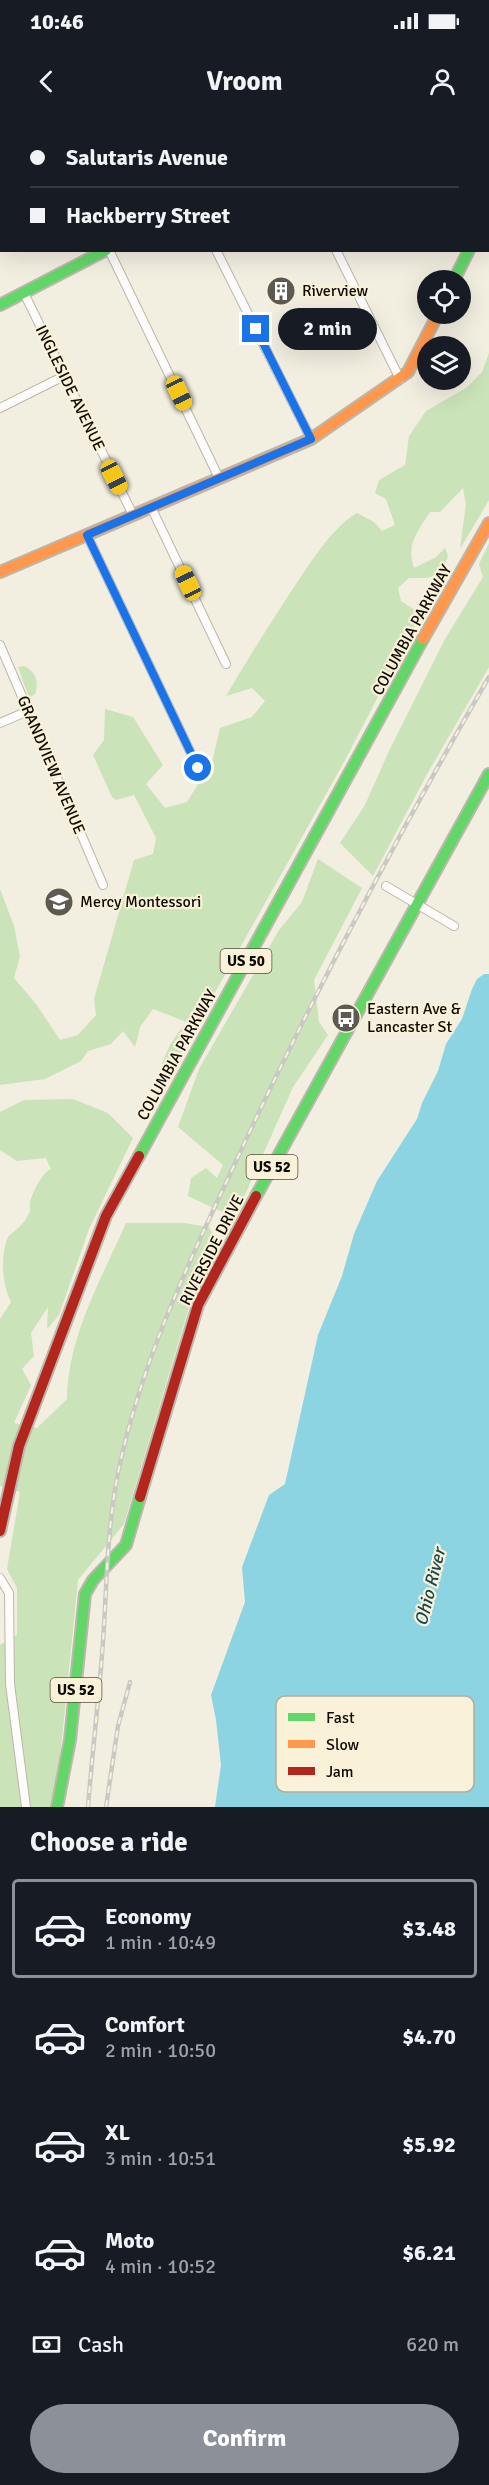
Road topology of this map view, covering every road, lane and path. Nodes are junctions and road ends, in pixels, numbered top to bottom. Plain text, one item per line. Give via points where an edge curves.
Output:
1 (103, 252) edge
2 (108, 252) edge
3 (217, 252) edge
4 (337, 252) edge
5 (468, 252) edge
6 (459, 270) edge
7 (24, 293) junction
8 (0, 305) edge
9 (433, 324) edge
10 (64, 376) junction
11 (400, 379) junction
12 (0, 408) edge
13 (311, 439) junction
14 (219, 478) junction
15 (151, 507) junction
16 (133, 515) junction
17 (489, 523) edge
18 (87, 535) junction
19 (0, 572) edge
20 (0, 645) edge
21 (226, 664) dead end
22 (28, 711) junction
23 (0, 723) edge
24 (198, 768) dead end
25 (489, 774) edge
26 (103, 885) dead end
27 (386, 886) dead end
28 (418, 905) junction
29 (454, 926) dead end
30 (1, 1518) edge
31 (0, 1531) edge
32 (0, 1578) edge
33 (26, 1807) edge
34 (57, 1807) edge

1 - 7 main road
2 - 14 street
3 - 13 street
4 - 11 street
5 - 6 main road
7 - 8 main road
7 - 10 street, INGLESIDE AVENUE
9 - 11 main road via 413,364
10 - 12 street
10 - 16 street, INGLESIDE AVENUE
11 - 13 main road
13 - 14 main road
14 - 15 main road
15 - 16 main road
15 - 21 street
16 - 18 main road
17 - 30 main road, COLUMBIA PARKWAY / US 50 via 106,1216 19,1446
18 - 19 main road
18 - 24 street
20 - 22 street, GRANDVIEW AVENUE
22 - 23 street
22 - 26 street, GRANDVIEW AVENUE
25 - 28 main road, RIVERSIDE DRIVE / US 52
27 - 28 street
28 - 29 street
28 - 34 main road, RIVERSIDE DRIVE / US 52 via 198,1305 126,1545 90,1582 86,1594 70,1740
30 - 31 main road, COLUMBIA PARKWAY / US 50
32 - 33 street via 9,1593 10,1684

